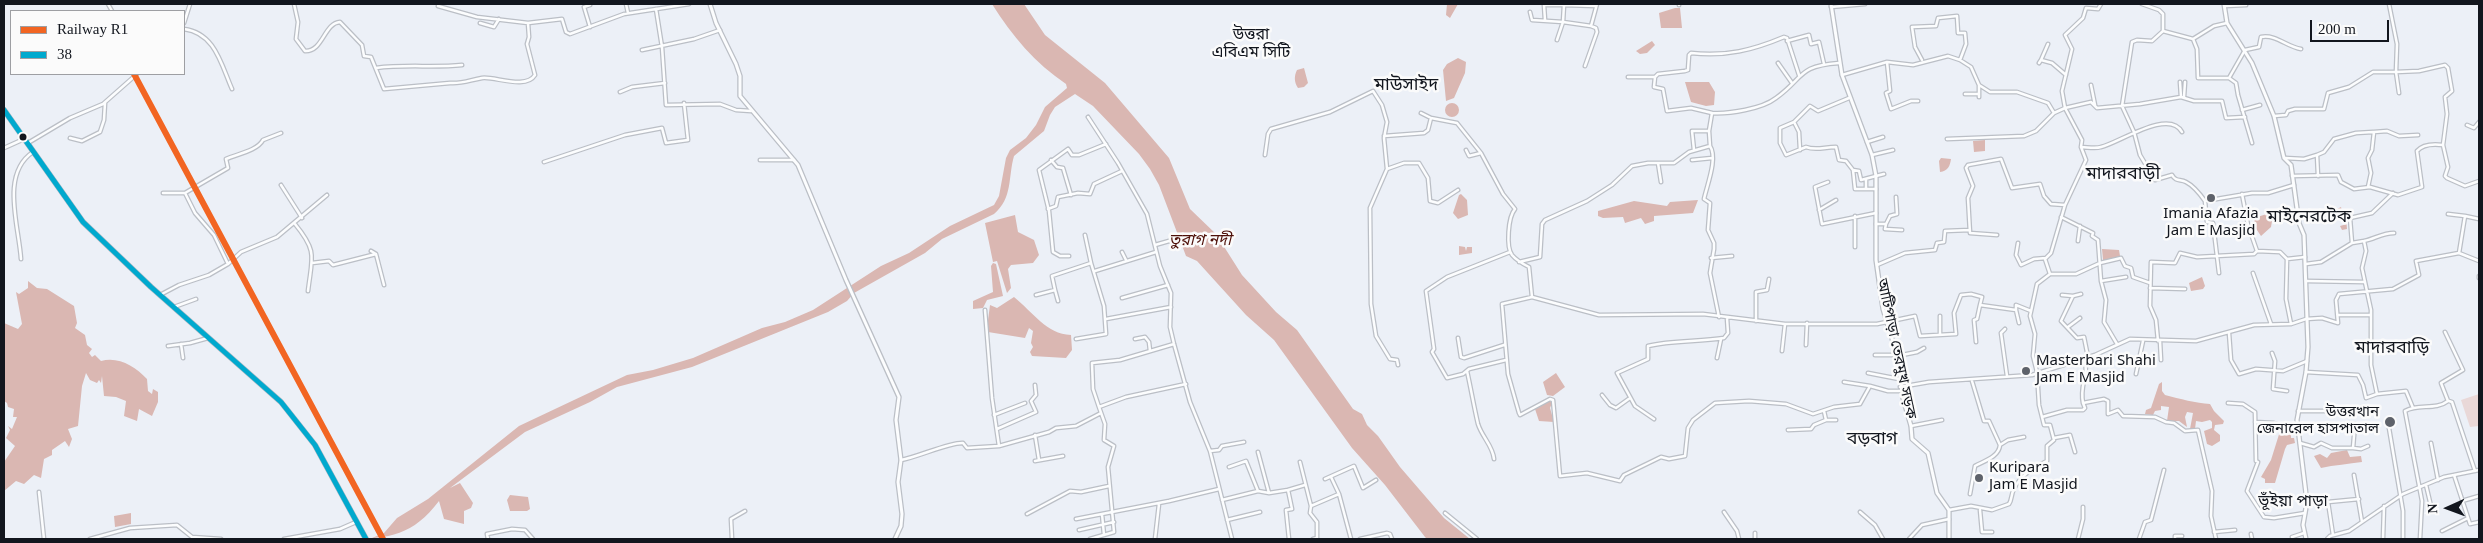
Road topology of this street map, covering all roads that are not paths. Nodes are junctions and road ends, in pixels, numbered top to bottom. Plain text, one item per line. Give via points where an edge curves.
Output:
1 (190, 4) edge
2 (294, 4) edge
3 (626, 4) edge
4 (689, 4) edge
5 (710, 4) edge
6 (1543, 4) edge
7 (1564, 4) edge
8 (1864, 4) edge
9 (2101, 4) edge
10 (2143, 4) edge
11 (2389, 4) edge
12 (590, 5) edge
13 (1596, 5) edge
14 (1831, 5) edge
15 (2224, 5) edge
16 (2246, 5) edge
17 (438, 6) dead end
18 (656, 9) junction
19 (1530, 12) dead end
20 (628, 13) junction
21 (498, 19) junction
22 (185, 20) edge
23 (1545, 20) junction
24 (1564, 22) junction
25 (480, 23) dead end
26 (528, 23) junction
27 (2227, 23) junction
28 (1591, 26) junction
29 (590, 27) junction
30 (185, 29) edge
31 (720, 30) junction
32 (2163, 31) junction
33 (2193, 39) junction
34 (1557, 40) dead end
35 (1787, 42) junction
36 (2048, 44) dead end
37 (662, 46) junction
38 (2301, 49) dead end
39 (642, 50) dead end
40 (2245, 50) junction
41 (1960, 60) junction
42 (1922, 61) junction
43 (1887, 62) junction
44 (1778, 63) dead end
45 (1839, 63) junction
46 (462, 65) dead end
47 (1824, 65) junction
48 (1585, 66) dead end
49 (376, 68) junction
50 (2396, 72) junction
51 (136, 75) edge
52 (1799, 75) junction
53 (1842, 75) junction
54 (2066, 75) junction
55 (1628, 76) dead end
56 (1655, 77) junction
57 (2229, 78) junction
58 (2180, 82) dead end
59 (2185, 82) dead end
60 (665, 83) junction
61 (1792, 83) junction
62 (1979, 85) junction
63 (2091, 85) dead end
64 (232, 89) dead end
65 (620, 92) dead end
66 (2399, 93) dead end
67 (1965, 94) dead end
68 (2182, 97) junction
69 (1849, 98) junction
70 (1918, 102) dead end
71 (105, 103) junction
72 (684, 104) junction
73 (2260, 105) dead end
74 (2095, 106) junction
75 (2122, 106) junction
76 (2065, 108) junction
77 (4, 110) edge
78 (2242, 110) junction
79 (751, 111) junction
80 (1421, 113) dead end
81 (1712, 113) junction
82 (2054, 113) junction
83 (2274, 116) junction
84 (1088, 117) dead end
85 (2245, 117) junction
86 (1431, 118) junction
87 (1794, 122) junction
88 (2479, 122) edge
89 (2467, 125) dead end
90 (1709, 131) junction
91 (2134, 132) junction
92 (2182, 132) dead end
93 (2374, 132) junction
94 (281, 133) dead end
95 (2418, 135) dead end
96 (1384, 136) junction
97 (1883, 137) dead end
98 (70, 138) dead end
99 (24, 139) junction
100 (1947, 139) dead end
101 (1868, 142) junction
102 (2252, 143) dead end
103 (27, 144) junction
104 (1106, 144) junction
105 (2444, 145) junction
106 (1710, 146) junction
107 (2081, 147) junction
108 (4, 148) edge
109 (1466, 150) dead end
110 (1694, 150) junction
111 (1800, 150) junction
112 (1893, 150) dead end
113 (33, 152) junction
114 (1481, 153) junction
115 (1872, 154) junction
116 (1265, 155) dead end
117 (2317, 155) junction
118 (1712, 158) junction
119 (2285, 158) junction
120 (760, 160) dead end
121 (795, 160) junction
122 (1051, 160) junction
123 (1692, 160) dead end
124 (544, 162) dead end
125 (1658, 163) junction
126 (1387, 169) junction
127 (1853, 170) junction
128 (1122, 171) junction
129 (1884, 174) dead end
130 (1876, 176) junction
131 (2292, 176) junction
132 (2318, 176) junction
133 (1866, 179) junction
134 (2479, 181) edge
135 (1660, 182) dead end
136 (1828, 182) dead end
137 (281, 185) dead end
138 (2294, 185) junction
139 (2368, 187) junction
140 (1866, 189) junction
141 (1876, 189) junction
142 (1458, 190) dead end
143 (163, 193) dead end
144 (185, 193) junction
145 (2393, 193) junction
146 (2242, 194) junction
147 (327, 195) dead end
148 (1071, 195) junction
149 (1896, 197) dead end
150 (1836, 200) dead end
151 (2205, 201) junction
152 (2065, 205) junction
153 (1048, 209) junction
154 (1819, 210) junction
155 (1876, 213) junction
156 (2448, 214) dead end
157 (1855, 216) junction
158 (2464, 216) junction
159 (2061, 217) junction
160 (302, 218) junction
161 (2479, 219) edge
162 (295, 224) junction
163 (1876, 224) junction
164 (1886, 224) junction
165 (2080, 226) junction
166 (1902, 230) dead end
167 (1970, 230) junction
168 (2394, 233) dead end
169 (1085, 235) dead end
170 (1996, 235) dead end
171 (1176, 239) dead end
172 (2078, 241) dead end
173 (2364, 241) junction
174 (2018, 243) dead end
175 (2352, 243) junction
176 (1155, 245) junction
177 (1855, 247) dead end
178 (371, 251) dead end
179 (2257, 251) junction
180 (1122, 252) dead end
181 (1156, 252) junction
182 (1510, 252) junction
183 (2459, 253) junction
184 (376, 254) junction
185 (1070, 256) dead end
186 (1732, 256) dead end
187 (2219, 256) junction
188 (2306, 257) junction
189 (21, 258) dead end
190 (1711, 258) junction
191 (2046, 258) junction
192 (2287, 259) junction
193 (1126, 260) junction
194 (2479, 261) edge
195 (1519, 262) junction
196 (312, 263) junction
197 (1091, 263) junction
198 (2100, 263) junction
199 (228, 264) junction
200 (2306, 264) junction
201 (1877, 265) junction
202 (1094, 271) junction
203 (2219, 273) dead end
204 (2253, 273) dead end
205 (2050, 274) junction
206 (2126, 277) dead end
207 (1769, 279) dead end
208 (2101, 281) junction
209 (2306, 281) junction
210 (2364, 282) junction
211 (2151, 283) junction
212 (384, 285) dead end
213 (1168, 285) junction
214 (2150, 288) junction
215 (2185, 289) dead end
216 (1055, 290) junction
217 (2367, 290) junction
218 (308, 292) dead end
219 (2081, 294) dead end
220 (160, 295) junction
221 (1036, 295) dead end
222 (2062, 295) dead end
223 (2073, 296) junction
224 (1122, 298) dead end
225 (1532, 298) junction
226 (196, 299) dead end
227 (1058, 301) dead end
228 (1980, 305) junction
229 (174, 307) junction
230 (1171, 307) junction
231 (985, 310) dead end
232 (2016, 310) junction
233 (2031, 311) junction
234 (2337, 315) junction
235 (2372, 315) junction
236 (1940, 316) dead end
237 (1719, 317) junction
238 (1727, 318) junction
239 (2080, 318) dead end
240 (2306, 319) junction
241 (1106, 320) junction
242 (1756, 321) junction
243 (1888, 322) junction
244 (1807, 323) junction
245 (2018, 323) dead end
246 (1784, 324) junction
247 (2271, 324) junction
248 (2291, 324) junction
249 (2068, 327) junction
250 (2005, 329) dead end
251 (2445, 332) dead end
252 (2229, 333) junction
253 (1940, 335) junction
254 (208, 338) junction
255 (1458, 338) dead end
256 (1076, 339) dead end
257 (1135, 339) dead end
258 (1721, 339) junction
259 (2143, 341) junction
260 (2159, 341) junction
261 (1976, 342) dead end
262 (181, 344) junction
263 (1174, 344) junction
264 (2117, 344) junction
265 (1504, 345) junction
266 (1806, 345) dead end
267 (168, 346) dead end
268 (1924, 348) dead end
269 (1150, 351) junction
270 (1782, 351) dead end
271 (2272, 353) dead end
272 (1875, 355) dead end
273 (1897, 356) junction
274 (183, 358) dead end
275 (1717, 358) dead end
276 (2086, 358) junction
277 (1506, 360) junction
278 (2161, 360) dead end
279 (2307, 360) junction
280 (1398, 365) dead end
281 (1467, 371) junction
282 (2037, 372) junction
283 (2274, 372) junction
284 (2306, 372) junction
285 (1868, 373) dead end
286 (2136, 374) dead end
287 (2007, 376) junction
288 (1898, 379) junction
289 (1972, 381) junction
290 (1844, 382) dead end
291 (1186, 384) junction
292 (1035, 385) dead end
293 (1870, 386) junction
294 (1901, 389) junction
295 (2287, 391) dead end
296 (2377, 394) junction
297 (1602, 395) dead end
298 (1630, 398) junction
299 (2448, 401) junction
300 (1025, 403) dead end
301 (2083, 403) junction
302 (2228, 403) dead end
303 (1099, 407) junction
304 (2412, 408) junction
305 (1824, 411) junction
306 (2298, 411) junction
307 (2328, 411) dead end
308 (1101, 413) junction
309 (994, 415) junction
310 (2042, 417) junction
311 (1654, 419) dead end
312 (1826, 420) junction
313 (1836, 420) dead end
314 (1942, 420) dead end
315 (2255, 422) junction
316 (2355, 424) dead end
317 (1912, 426) junction
318 (2389, 428) dead end
319 (996, 429) junction
320 (1788, 430) dead end
321 (2298, 432) junction
322 (1035, 435) junction
323 (2024, 437) dead end
324 (2054, 438) junction
325 (1244, 442) dead end
326 (2300, 443) junction
327 (2431, 443) dead end
328 (998, 446) junction
329 (2000, 446) junction
330 (2368, 446) dead end
331 (2353, 448) junction
332 (1210, 451) junction
333 (1258, 452) dead end
334 (2075, 452) dead end
335 (1063, 456) dead end
336 (1494, 459) dead end
337 (901, 460) junction
338 (1300, 462) dead end
339 (1229, 467) dead end
340 (2164, 470) dead end
341 (2479, 470) edge
342 (2475, 471) junction
343 (2354, 475) dead end
344 (2454, 475) junction
345 (1331, 477) junction
346 (1325, 480) dead end
347 (1376, 480) dead end
348 (2438, 480) junction
349 (1305, 485) junction
350 (2426, 485) junction
351 (1109, 486) junction
352 (2419, 487) junction
353 (1219, 489) junction
354 (1288, 490) junction
355 (1258, 491) junction
356 (39, 492) dead end
357 (1268, 493) junction
358 (1339, 494) junction
359 (1970, 494) dead end
360 (2401, 495) junction
361 (2479, 496) edge
362 (2358, 499) junction
363 (1222, 500) junction
364 (2462, 501) junction
365 (1160, 503) junction
366 (1311, 506) junction
367 (2384, 506) junction
368 (2431, 506) dead end
369 (2083, 507) dead end
370 (1949, 510) junction
371 (1980, 510) junction
372 (745, 512) dead end
373 (1113, 512) junction
374 (1260, 512) dead end
375 (1724, 512) dead end
376 (1860, 512) dead end
377 (1445, 513) dead end
378 (2305, 513) junction
379 (1027, 514) dead end
380 (1102, 514) junction
381 (2468, 518) junction
382 (1076, 519) dead end
383 (1950, 519) junction
384 (1227, 520) junction
385 (358, 521) junction
386 (1114, 522) junction
387 (2362, 522) junction
388 (2479, 522) edge
389 (1103, 525) junction
390 (1079, 530) dead end
391 (2235, 530) dead end
392 (2442, 531) dead end
393 (1992, 532) dead end
394 (2214, 532) junction
395 (1755, 533) dead end
396 (2304, 533) junction
397 (2251, 534) dead end
398 (1104, 535) junction
399 (1377, 535) junction
400 (2333, 535) junction
401 (2182, 536) dead end
402 (2292, 537) dead end
403 (44, 539) edge
404 (90, 539) edge
405 (221, 539) edge
406 (284, 539) edge
407 (366, 539) edge
408 (488, 539) edge
409 (533, 539) edge
410 (732, 539) edge
411 (895, 539) edge
412 (1090, 539) edge
413 (1155, 539) edge
414 (1232, 539) edge
415 (1289, 539) edge
416 (1313, 539) edge
417 (1350, 539) edge
418 (1360, 539) edge
419 (1378, 539) edge
420 (1392, 539) edge
421 (1477, 539) edge
422 (1739, 539) edge
423 (1755, 539) edge
424 (1883, 539) edge
425 (1909, 539) edge
426 (1948, 539) edge
427 (2078, 539) edge
428 (2139, 539) edge
429 (2175, 539) edge
430 (2216, 539) edge
431 (2252, 539) edge
432 (2306, 539) edge
433 (2327, 539) edge
434 (2383, 539) edge
435 (2403, 539) edge
436 (2420, 539) edge

1 - 22 street
2 - 49 street via 298,22 296,39 304,51 316,46 338,22 362,45 364,56 371,57
3 - 20 street
4 - 18 street
5 - 31 street
6 - 7 street
6 - 23 street
7 - 13 street
7 - 24 street
8 - 14 street
9 - 54 street via 2098,9 2086,8 2083,18 2065,35 2072,49
10 - 32 street via 2163,14
11 - 50 street via 2397,44
12 - 29 street via 584,7
13 - 28 street
14 - 45 street, আটিপাড়া তেরমুখ সড়ক
15 - 16 street
15 - 27 street
17 - 21 street
18 - 20 street
18 - 37 street
19 - 23 street via 1532,20
20 - 29 street
21 - 25 street via 494,26
21 - 26 street
23 - 24 street
24 - 28 street
24 - 34 street
26 - 29 street via 562,19 566,32 570,34
26 - 49 street via 530,38 527,44 535,75 530,80 506,82 483,78 460,84 384,88
27 - 33 street via 2214,26
27 - 40 street
28 - 48 street via 1597,32
30 - 64 street via 202,34 206,39 218,55
31 - 37 street via 694,40
31 - 79 street via 740,76 740,96
32 - 33 street
32 - 75 street via 2152,41 2132,42
33 - 57 street via 2197,49 2198,78
35 - 47 street via 1809,35 1811,44 1819,42
35 - 52 street
35 - 56 street via 1784,38 1734,54 1691,54 1688,70
36 - 54 street via 2040,62 2052,63
37 - 39 street
37 - 60 street
38 - 40 street via 2266,36 2260,37 2259,47
40 - 57 street
40 - 83 street
41 - 42 street via 1948,56
41 - 42 street via 1966,39 1965,33 1958,31 1957,16 1938,18 1936,26 1912,27 1915,47
41 - 62 street via 1974,72
42 - 43 street via 1904,65
43 - 53 street
43 - 70 street via 1890,91 1886,94 1891,109 1911,101
44 - 61 street
45 - 47 street
45 - 53 street, আটিপাড়া তেরমুখ সড়ক
46 - 49 street via 416,64
47 - 52 street via 1811,67
50 - 66 street
50 - 83 street via 2373,72 2349,87 2328,93 2324,109 2295,109 2286,115
50 - 105 street via 2439,66 2448,68 2452,91 2445,97
51 - 71 street
52 - 61 street
53 - 69 street, আটিপাড়া তেরমুখ সড়ক
54 - 76 street via 2062,91
55 - 56 street
56 - 81 street via 1654,87 1664,89 1667,111 1691,108
57 - 78 street via 2236,83
58 - 68 street
59 - 68 street
60 - 65 street via 632,87
60 - 72 street via 666,105
61 - 81 street via 1772,101 1741,111
62 - 67 street via 1979,95
62 - 82 street via 1994,93 2022,93 2048,103
63 - 74 street
68 - 75 street
68 - 85 street via 2222,101 2226,118
69 - 87 street via 1818,111 1810,106
69 - 101 street, আটিপাড়া তেরমুখ সড়ক
71 - 98 street via 100,132 82,141
71 - 103 street via 78,113
72 - 79 street via 720,104
72 - 124 street via 688,140 666,143 662,128 625,135
73 - 78 street
74 - 75 street
74 - 76 street via 2091,102
75 - 91 street
76 - 82 street
76 - 107 street via 2082,140
77 - 99 main road
78 - 85 street
79 - 121 street
80 - 86 street
81 - 90 street
82 - 100 street via 2036,131 2024,136
83 - 119 street
84 - 104 street
85 - 102 street
86 - 96 street via 1424,133
86 - 114 street via 1456,123
87 - 111 street via 1799,132
87 - 111 street via 1780,128 1780,143 1786,155
88 - 89 street via 2474,128
90 - 106 street
90 - 110 street via 1692,131
91 - 92 street via 2172,122
91 - 107 street via 2100,147
91 - 151 street via 2140,155 2155,180 2172,175 2176,180 2187,182
93 - 95 street
93 - 117 street via 2334,139 2324,152
93 - 139 street via 2368,158 2371,173
94 - 144 street via 226,159 228,168
96 - 116 street via 1388,122 1372,91 1330,112 1271,129
96 - 126 street
97 - 101 street
99 - 103 main road
99 - 108 street
101 - 115 street, আটিপাড়া তেরমুখ সড়ক
103 - 113 main road
104 - 122 street via 1079,156 1072,155 1068,149
104 - 128 street
105 - 134 street via 2448,167 2445,176 2465,186
105 - 145 street via 2429,145 2417,151 2422,187
106 - 110 street
106 - 118 street
107 - 152 street via 2086,160
109 - 114 street via 1469,156
110 - 125 street via 1674,163
111 - 127 street via 1836,147 1839,160 1846,161
112 - 115 street
113 - 189 street via 24,159 13,179
113 - 220 main road via 82,222
114 - 182 street via 1514,209 1509,220
115 - 130 street, আটিপাড়া তেরমুখ সড়ক
117 - 119 street via 2304,159
117 - 132 street
118 - 123 street
118 - 190 street via 1704,200 1710,203 1708,230 1714,243
119 - 131 street via 2291,165
120 - 121 street
121 - 337 street via 899,397 896,420
122 - 148 street via 1063,168
122 - 153 street via 1038,172
125 - 135 street
125 - 195 street via 1632,166 1612,185 1587,201 1545,220 1540,257
126 - 142 street via 1404,163 1420,163 1428,178 1430,200 1438,203
126 - 280 street via 1370,208 1371,304 1376,336 1390,359 1397,360
127 - 133 street via 1859,171 1861,180
127 - 140 street via 1855,189
128 - 148 street via 1094,184 1090,194
128 - 176 street via 1147,214
129 - 130 street
130 - 133 street
130 - 141 street, আটিপাড়া তেরমুখ সড়ক
131 - 132 street
131 - 138 street
132 - 139 street via 2338,175 2341,182 2354,189
133 - 140 street
136 - 154 street via 1815,188
137 - 160 street
138 - 146 street via 2268,193
138 - 188 street
139 - 145 street
140 - 141 street
141 - 155 street, আটিপাড়া তেরমুখ সড়ক
143 - 144 street
144 - 199 street via 195,213 214,235
145 - 175 street via 2372,213 2350,218
146 - 151 street
146 - 179 street
147 - 160 street
148 - 153 street via 1057,198 1056,206
149 - 164 street via 1897,214 1890,216
150 - 154 street
151 - 187 street via 2207,222 2214,223
152 - 159 street
152 - 167 street via 2051,204 2040,184 2012,188 2001,159 1968,165 1966,168 1973,186 1968,198
153 - 185 street via 1053,252
154 - 157 street via 1823,224
155 - 157 street
155 - 163 street, আটিপাড়া তেরমুখ সড়ক
156 - 158 street
157 - 177 street
158 - 161 street
158 - 183 street
159 - 165 street
159 - 191 street
160 - 162 street
162 - 196 street via 311,247
162 - 199 street via 277,237 240,252
163 - 164 street
163 - 201 street, আটিপাড়া তেরমুখ সড়ক
164 - 166 street via 1886,230
165 - 172 street
165 - 198 street via 2093,232 2092,236 2098,240
167 - 170 street via 1974,235
167 - 201 street via 1945,231 1944,242 1937,243 1935,250 1906,253
168 - 173 street via 2383,233
169 - 197 street
171 - 176 street
173 - 175 street
173 - 210 street
174 - 191 street via 2016,255 2021,265
175 - 200 street via 2321,262
176 - 181 street
178 - 184 street
179 - 187 street via 2254,254
179 - 192 street via 2280,252
180 - 193 street
181 - 193 street
181 - 213 street
182 - 195 street
182 - 281 street via 1447,277 1427,290 1432,352 1447,378
183 - 194 street
183 - 217 street via 2416,262 2419,275 2402,286
184 - 196 street via 333,265 329,261
184 - 212 street
186 - 190 street
187 - 203 street
187 - 211 street via 2197,257 2180,253 2175,263 2152,261
188 - 192 street
188 - 200 street
190 - 237 street via 1710,273
191 - 205 street
192 - 248 street via 2286,299
193 - 202 street
195 - 225 street via 1529,267
196 - 218 street
197 - 202 street
197 - 216 street via 1052,276
198 - 205 street via 2076,274
198 - 208 street
198 - 211 street via 2121,258 2125,266 2131,268 2133,277
199 - 220 street
200 - 209 street
201 - 243 street, আটিপাড়া তেরমুখ সড়ক
202 - 241 street
204 - 247 street
205 - 233 street via 2037,284
206 - 208 street
207 - 242 street via 1767,290 1756,292
208 - 264 street via 2106,300 2104,322
209 - 210 street
209 - 240 street
210 - 217 street
211 - 214 street
213 - 224 street
213 - 230 street
214 - 215 street
214 - 260 street via 2150,306
216 - 221 street
216 - 227 street
217 - 234 street via 2339,294
217 - 235 street
219 - 223 street
220 - 229 main road
222 - 223 street
223 - 249 street via 2061,321
225 - 237 street via 1598,315 1673,312
225 - 265 street via 1502,304
226 - 229 street
228 - 232 street
228 - 253 street via 1982,297 1960,296 1954,313 1956,334
228 - 261 street via 1974,320
229 - 254 main road
230 - 241 street
230 - 263 street via 1170,327
231 - 309 street
232 - 233 street via 2016,306
232 - 245 street
233 - 282 street via 2035,334 2032,353
234 - 235 street
234 - 240 street via 2338,323 2322,318
235 - 296 street via 2371,365
236 - 253 street
237 - 238 street
238 - 242 street
238 - 258 street via 1727,336
239 - 249 street
240 - 248 street
240 - 279 street
241 - 256 street via 1106,335
242 - 246 street
243 - 244 street via 1850,325
243 - 253 street via 1915,316 1920,336
243 - 273 street, আটিপাড়া তেরমুখ সড়ক
244 - 246 street
244 - 266 street
246 - 270 street
247 - 248 street
247 - 252 street via 2254,325
249 - 276 street via 2078,338 2084,337
250 - 287 street via 2001,333
251 - 299 street via 2463,370 2441,383
252 - 260 street via 2201,340
252 - 283 street via 2231,360 2239,374 2266,369
254 - 262 street
254 - 385 main road via 281,402 300,425
255 - 265 street via 1461,357 1464,358
257 - 269 street via 1145,337
258 - 275 street
258 - 298 street via 1659,343 1646,347 1648,359 1617,373
259 - 260 street
259 - 264 street via 2130,339
259 - 286 street
260 - 278 street
262 - 267 street
262 - 274 street
263 - 269 street
263 - 291 street
264 - 276 street
265 - 277 street
268 - 273 street
269 - 303 street via 1120,360 1092,363 1093,389
271 - 283 street
272 - 273 street
273 - 288 street, আটিপাড়া তেরমুখ সড়ক
276 - 282 street
276 - 301 street via 2087,371 2081,388
277 - 281 street
277 - 305 street via 1520,415 1552,400 1560,476 1587,473 1620,481 1624,475 1660,457 1685,456 1690,424 1715,403 1749,401 1786,404 1813,414
279 - 283 street
279 - 284 street
281 - 336 street via 1478,425
282 - 287 street
282 - 310 street
283 - 295 street via 2273,389
284 - 296 street via 2358,375 2366,398
284 - 306 street
285 - 288 street
287 - 289 street
288 - 294 street, আটিপাড়া তেরমুখ সড়ক
289 - 294 street via 1922,383
289 - 329 street via 1984,421 1989,421
290 - 293 street
291 - 303 street via 1126,397
291 - 332 street
292 - 319 street via 1036,395 1031,401 1036,412
293 - 294 street via 1890,392
293 - 305 street via 1860,404
294 - 317 street, আটিপাড়া তেরমুখ সড়ক
296 - 304 street via 2406,391
297 - 298 street via 1616,408
298 - 311 street via 1634,406
299 - 304 street via 2436,408
299 - 342 street via 2452,402
300 - 309 street
301 - 310 street via 2085,408 2082,410 2067,410
301 - 394 street via 2106,399 2108,414 2118,410 2122,416 2155,417 2174,423 2185,431 2198,430 2212,492
302 - 315 street via 2243,404 2254,410
303 - 308 street
304 - 352 street via 2405,413
305 - 312 street
306 - 307 street
306 - 321 street
308 - 322 street via 1076,426
308 - 351 street via 1105,424 1104,440 1114,446 1108,467
309 - 319 street
310 - 324 street via 2045,426 2050,425
312 - 313 street
312 - 320 street via 1811,430
314 - 317 street
315 - 321 street via 2274,423
315 - 378 street via 2258,462 2247,488 2248,494 2267,518
316 - 331 street
317 - 370 street, আটিপাড়া তেরমুখ সড়ক via 1912,439 1928,453 1937,493
318 - 360 street
319 - 328 street
321 - 326 street
322 - 328 street
322 - 335 street via 1037,460
323 - 329 street via 2008,440
324 - 334 street via 2070,435
324 - 371 street via 2047,446 2047,461 2018,484 2009,504
325 - 332 street
326 - 331 street via 2314,447 2321,443 2332,448
326 - 378 street
327 - 348 street
328 - 337 street via 967,448 963,443 957,443
329 - 359 street via 1994,456 1975,466
330 - 331 street
332 - 353 street
333 - 357 street
337 - 411 street via 898,482 901,526
338 - 349 street
339 - 355 street via 1248,462
340 - 428 street via 2151,520 2145,522
341 - 342 street
342 - 344 street
343 - 362 street
344 - 348 street
344 - 364 street
345 - 346 street
345 - 347 street via 1354,466 1363,488
345 - 358 street
348 - 350 street
349 - 354 street
349 - 366 street
350 - 352 street
350 - 368 street
351 - 373 street
351 - 379 street via 1070,491
352 - 360 street
352 - 436 street via 2422,501
353 - 363 street
353 - 365 street
354 - 357 street
354 - 415 street via 1292,509 1286,510
355 - 357 street
355 - 363 street
356 - 403 street
358 - 366 street
358 - 417 street
360 - 367 street
360 - 435 street
361 - 364 street
362 - 387 street
362 - 400 street via 2328,502
363 - 384 street
364 - 381 street
365 - 373 street
365 - 413 street
366 - 416 street via 1310,513 1317,524 1317,538
367 - 387 street
367 - 434 street
369 - 427 street
370 - 371 street via 1971,506
370 - 383 street, আটিপাড়া তেরমুখ সড়ক
371 - 393 street via 1982,532
372 - 410 street via 731,519
373 - 380 street
373 - 386 street
374 - 384 street
375 - 422 street
376 - 424 street via 1875,525
377 - 421 street
378 - 396 street
380 - 382 street
380 - 389 street
381 - 388 street via 2472,525
381 - 392 street
383 - 425 street via 1922,525
383 - 426 street, আটিপাড়া তেরমুখ সড়ক
384 - 414 street
385 - 406 street via 340,529
385 - 407 main road
386 - 389 street
386 - 398 street via 1113,533
387 - 400 street via 2349,531
389 - 390 street
389 - 398 street
391 - 394 street
394 - 430 street
395 - 423 street
396 - 402 street
396 - 432 street
397 - 431 street
398 - 412 street
399 - 418 street
399 - 419 street
399 - 420 street via 1389,533
400 - 433 street
401 - 429 street via 2175,536
404 - 405 street via 130,528 177,526 192,537
408 - 409 street via 487,534 512,529 525,530

